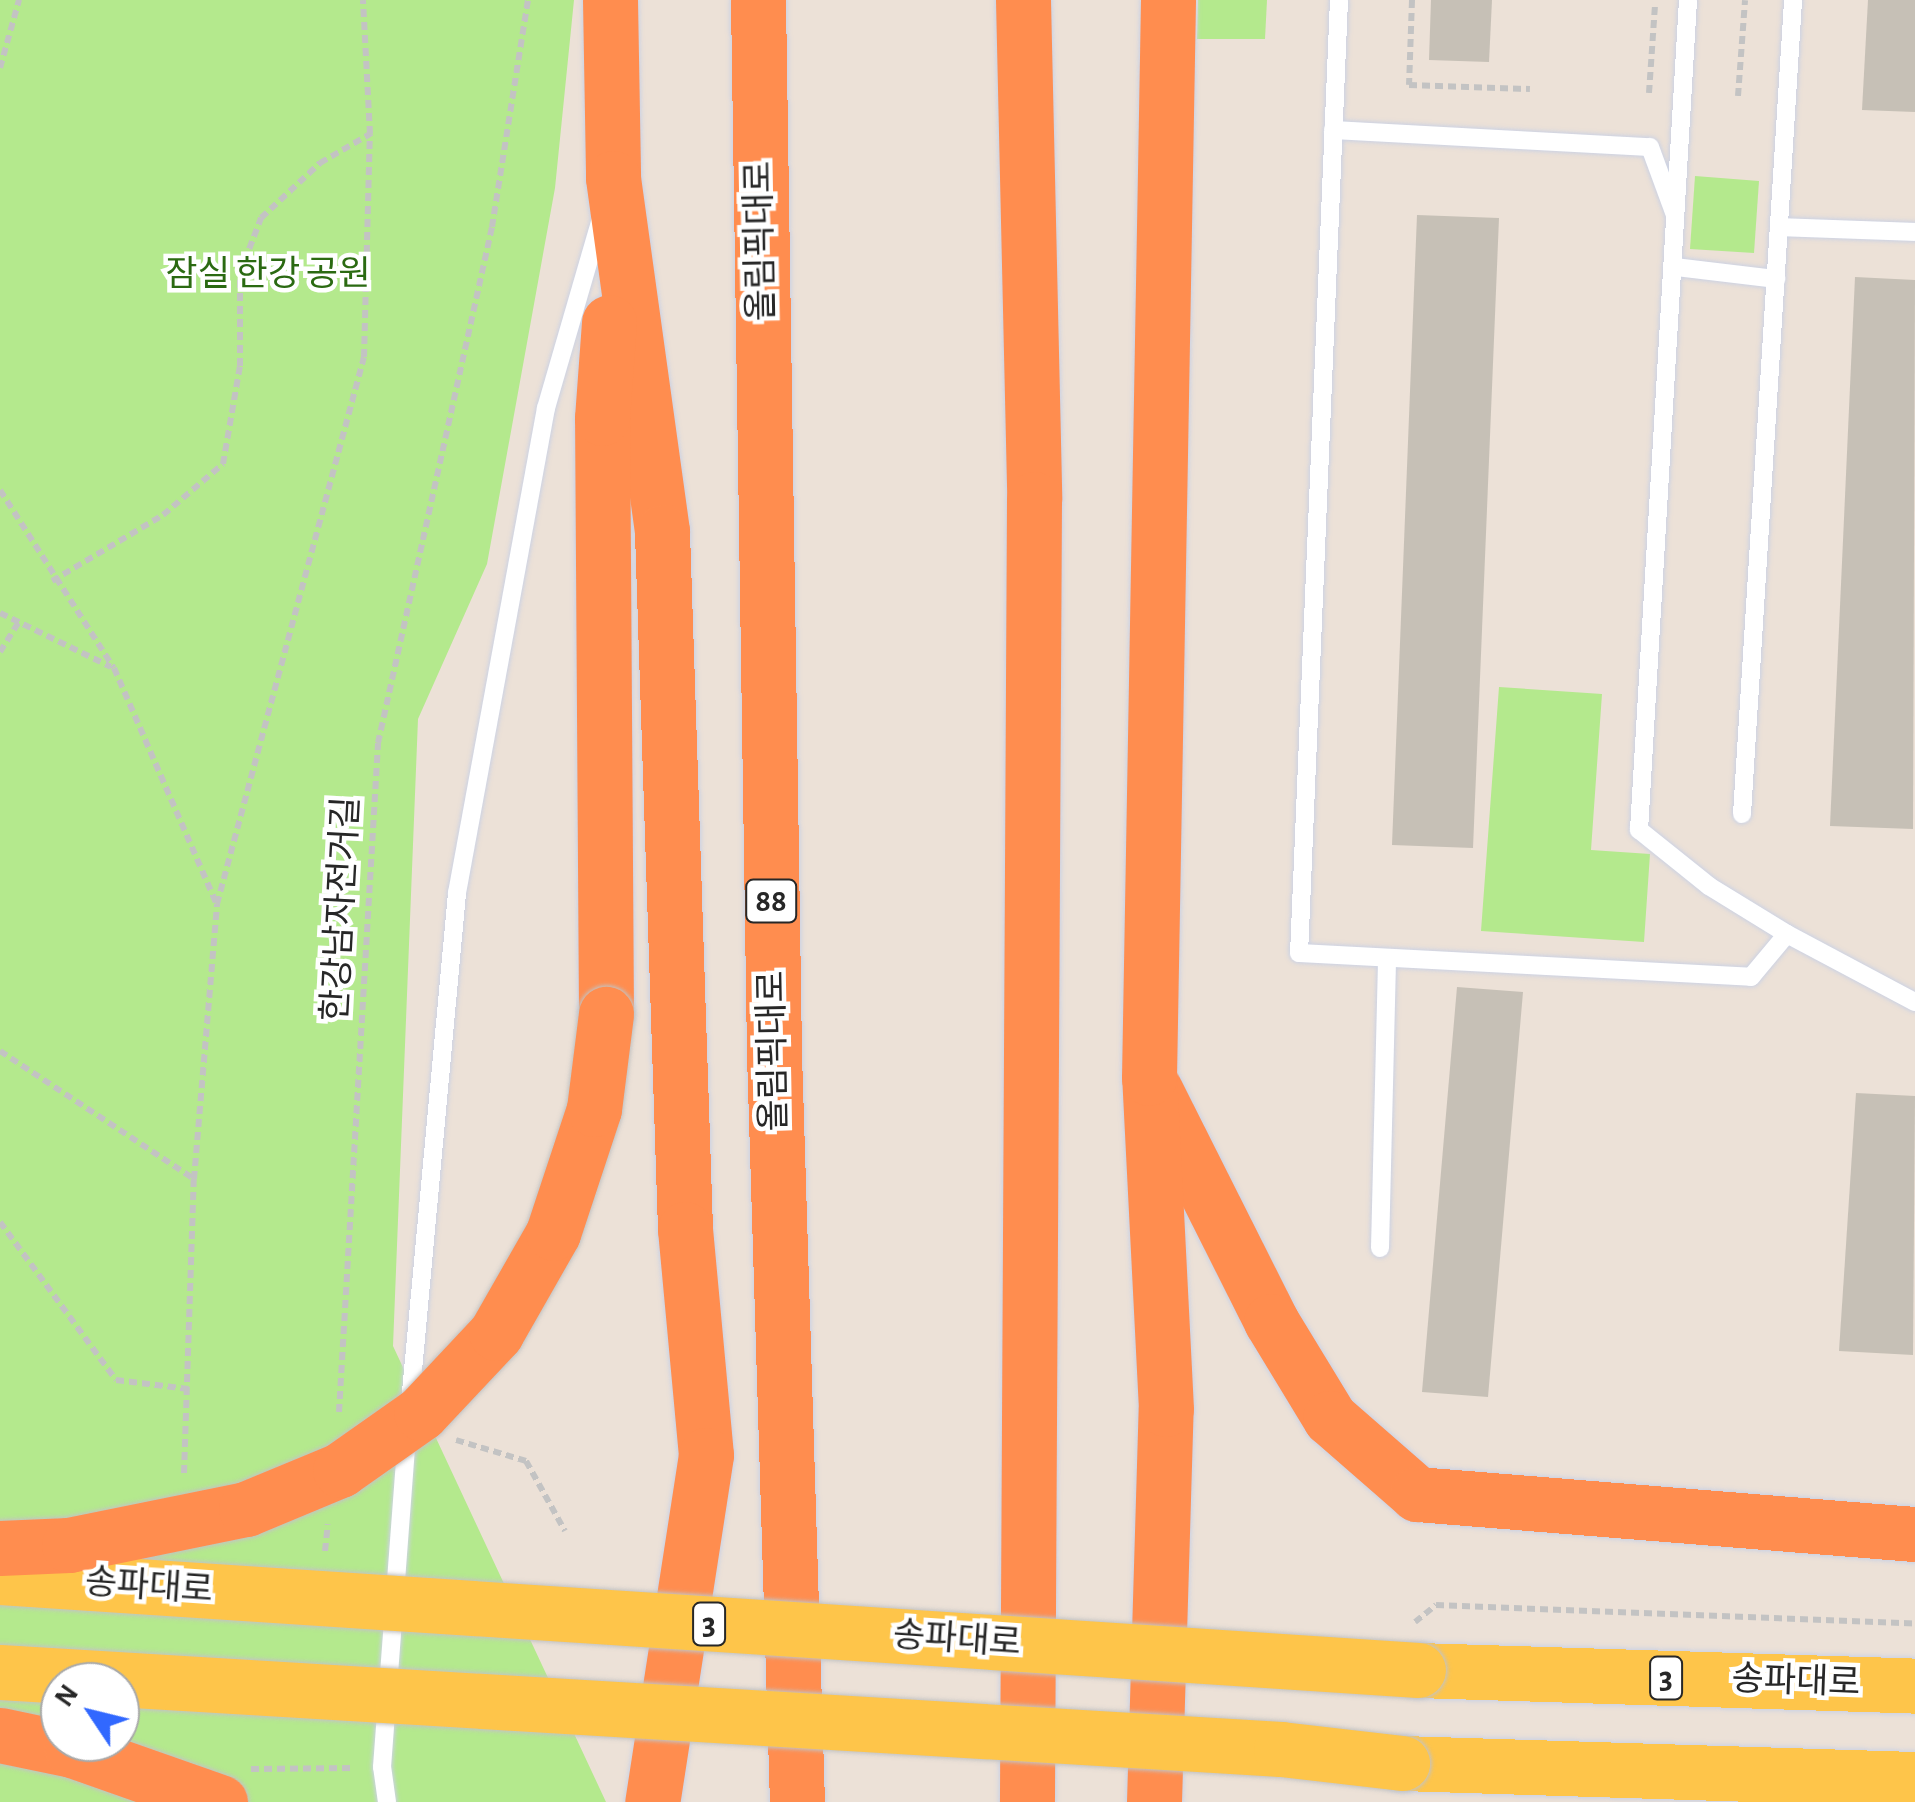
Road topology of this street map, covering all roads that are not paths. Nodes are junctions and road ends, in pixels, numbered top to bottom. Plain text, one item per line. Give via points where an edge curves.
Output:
1 (610, 0) edge
2 (758, 0) edge
3 (1024, 0) edge
4 (1168, 0) edge
5 (1339, 0) edge
6 (1688, 0) edge
7 (1794, 0) edge
8 (1333, 130) junction
9 (615, 199) junction
10 (1678, 223) junction
11 (1780, 227) junction
12 (1915, 232) edge
13 (1675, 267) junction
14 (1776, 279) junction
15 (1742, 814) dead end
16 (1787, 934) junction
17 (1387, 960) junction
18 (1915, 1002) edge
19 (1148, 1078) junction
20 (1380, 1248) dead end
21 (1915, 1534) edge
22 (0, 1548) edge
23 (0, 1577) edge
24 (0, 1672) edge
25 (1915, 1686) edge
26 (0, 1735) edge
27 (1915, 1779) edge
28 (234, 1785) edge
29 (386, 1802) edge
30 (652, 1802) edge
31 (796, 1802) edge
32 (1027, 1802) edge
33 (1154, 1802) edge

1 - 9 highway
2 - 31 highway, 올림픽대로 / 88 via 773,1034
3 - 32 highway via 1034,499
4 - 19 highway
5 - 8 lane
6 - 10 lane
7 - 11 lane
8 - 10 lane via 1650,148
8 - 17 lane via 1299,952
9 - 22 highway, bridge via 602,418 606,1014 594,1109 553,1232 496,1333 421,1414 340,1470 246,1508 70,1545
9 - 29 lane via 546,408 457,893 408,1424 382,1768
9 - 30 highway via 662,532 684,1209 706,1455
10 - 13 lane
11 - 12 lane
11 - 14 lane
13 - 14 lane
13 - 16 lane via 1639,830 1709,886
14 - 15 lane
16 - 17 lane via 1751,977
16 - 18 lane
17 - 20 lane
19 - 21 highway via 1271,1321 1330,1418 1417,1494
19 - 33 highway via 1166,1409
23 - 25 main road, 송파대로 / 3, bridge via 1416,1646
24 - 27 main road, bridge via 1281,1750 1402,1763
26 - 28 highway, bridge

